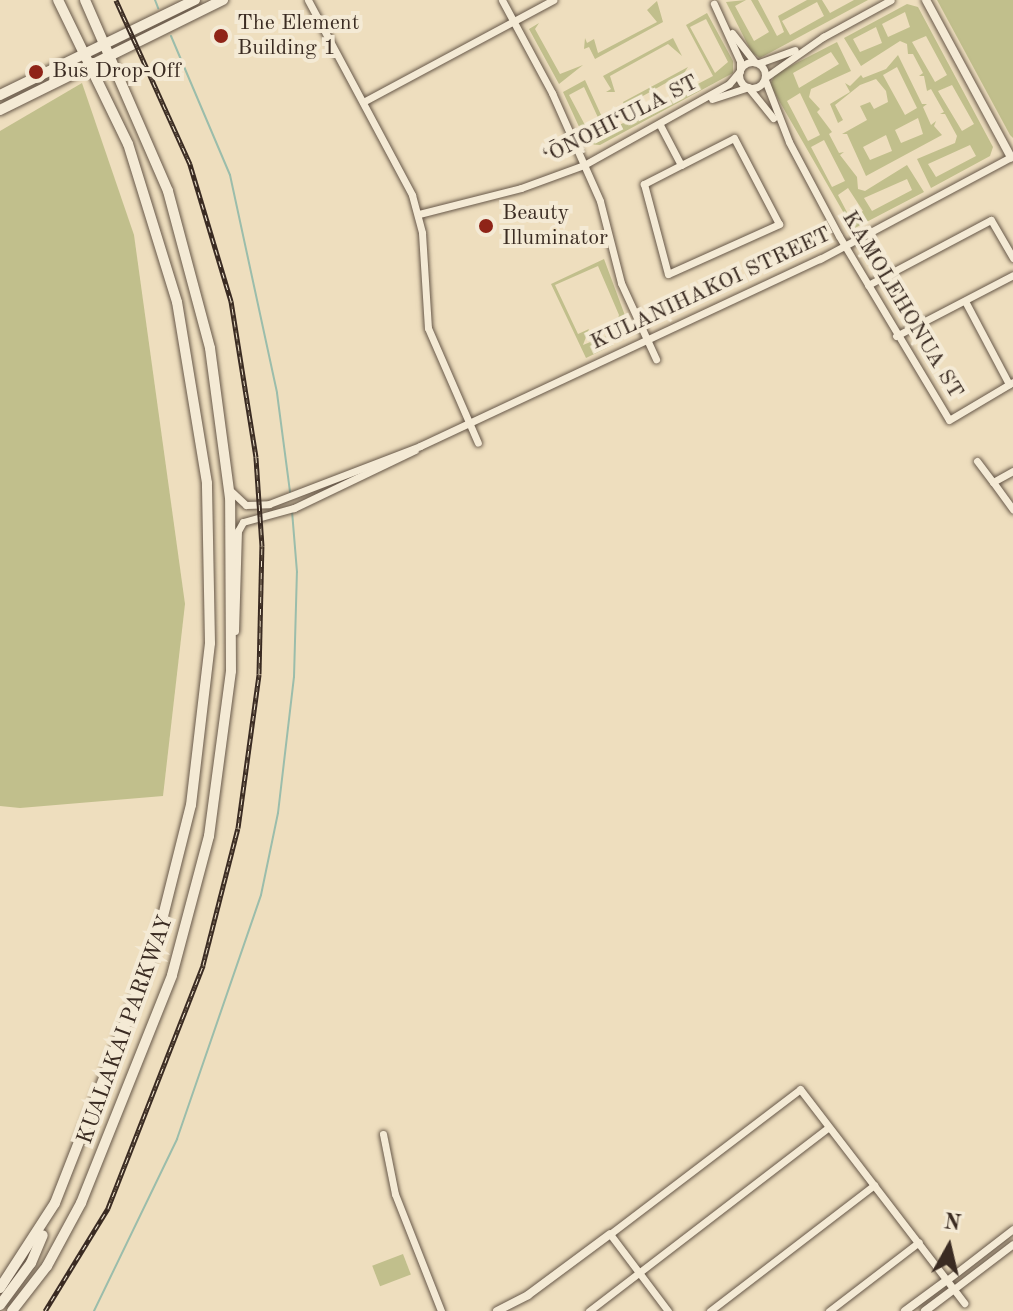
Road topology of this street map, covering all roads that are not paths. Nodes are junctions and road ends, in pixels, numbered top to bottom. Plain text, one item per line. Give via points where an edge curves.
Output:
1 (58, 0) edge
2 (85, 0) edge
3 (195, 0) edge
4 (223, 0) edge
5 (308, 0) edge
6 (502, 0) edge
7 (553, 0) edge
8 (891, 0) edge
9 (926, 0) edge
10 (713, 2) edge
11 (513, 21) junction
12 (823, 37) junction
13 (106, 44) junction
14 (87, 53) junction
15 (112, 55) junction
16 (757, 63) junction
17 (93, 64) junction
18 (740, 71) junction
19 (765, 78) junction
20 (748, 87) junction
21 (0, 95) edge
22 (363, 102) junction
23 (0, 110) edge
24 (688, 110) junction
25 (660, 125) junction
26 (789, 142) junction
27 (1012, 158) edge
28 (584, 165) junction
29 (681, 165) junction
30 (419, 214) junction
31 (845, 246) junction
32 (1013, 258) edge
33 (1013, 275) edge
34 (868, 285) junction
35 (965, 301) junction
36 (896, 336) junction
37 (647, 340) junction
38 (656, 359) dead end
39 (1011, 383) edge
40 (469, 423) junction
41 (478, 443) dead end
42 (420, 446) junction
43 (977, 461) dead end
44 (1013, 471) edge
45 (229, 480) junction
46 (993, 482) junction
47 (1013, 510) edge
48 (232, 649) junction
49 (829, 1127) junction
50 (383, 1134) dead end
51 (874, 1185) junction
52 (55, 1203) junction
53 (1013, 1229) edge
54 (610, 1234) junction
55 (919, 1242) junction
56 (1013, 1244) edge
57 (639, 1273) junction
58 (947, 1280) junction
59 (0, 1288) edge
60 (954, 1289) junction
61 (964, 1303) dead end
62 (0, 1305) edge
63 (12, 1311) edge
64 (441, 1311) edge
65 (497, 1311) edge
66 (589, 1311) edge
67 (668, 1311) edge
68 (710, 1311) edge
69 (829, 1311) edge
70 (905, 1311) edge
71 (925, 1311) edge

1 - 14 main road, KUALAKAI PARKWAY
2 - 13 main road, KUALAKAI PARKWAY
3 - 13 main road
4 - 15 main road
5 - 22 street
6 - 11 street
7 - 11 street
8 - 12 street
9 - 27 street
10 - 16 street, KAMOLEHONUA ST
10 - 18 street, KAMOLEHONUA ST via 739,57
11 - 22 street
11 - 28 street
12 - 16 street
12 - 19 street
13 - 14 main road
13 - 15 main road, KUALAKAI PARKWAY
14 - 17 main road, KUALAKAI PARKWAY
14 - 21 main road
15 - 17 main road
15 - 45 main road, KUALAKAI PARKWAY via 179,225 210,348
16 - 18 street, ‘ŌNOHI‘ULA ST
16 - 19 street, KAMOLEHONUA ST
17 - 23 main road
17 - 52 main road, KUALAKAI PARKWAY via 143,187 187,347 207,483 210,643 198,765 166,913 127,1027
18 - 20 street, KAMOLEHONUA ST
18 - 24 street, ‘ŌNOHI‘ULA ST
19 - 20 street
19 - 26 street, KAMOLEHONUA ST
20 - 24 street
20 - 26 street, KAMOLEHONUA ST
22 - 30 street
24 - 25 street, ‘ŌNOHI‘ULA ST
25 - 28 street, ‘ŌNOHI‘ULA ST
25 - 29 street
26 - 31 street, KAMOLEHONUA ST
27 - 31 street, KULANIHAKOI STREET
28 - 30 street, ‘ŌNOHI‘ULA ST via 521,188
28 - 37 street via 603,208 621,283
29 - 29 street via 644,184 668,274 779,224 734,138
30 - 40 street via 428,328
31 - 34 street, KAMOLEHONUA ST
31 - 37 street, KULANIHAKOI STREET
32 - 34 street via 991,220
33 - 35 street
34 - 36 street, KAMOLEHONUA ST
35 - 36 street
35 - 39 street
36 - 39 street, KAMOLEHONUA ST via 949,420
37 - 38 street
37 - 40 street, KULANIHAKOI STREET
40 - 41 street
40 - 42 street, KULANIHAKOI STREET
42 - 45 street, KULANIHAKOI STREET via 257,505 240,502
42 - 48 street, KULANIHAKOI STREET via 317,497 246,519 238,531
43 - 46 street
44 - 46 street
45 - 48 main road, KUALAKAI PARKWAY
46 - 47 street
48 - 63 main road, KUALAKAI PARKWAY via 215,808 172,975 81,1203 47,1266
49 - 51 street
49 - 54 street via 800,1089
49 - 57 street
50 - 64 street via 395,1194
51 - 55 street
51 - 68 street
52 - 59 main road, KUALAKAI PARKWAY
52 - 62 main road via 31,1263
53 - 58 street
54 - 57 street
54 - 65 street via 528,1295
55 - 58 street
55 - 69 street
56 - 60 street
57 - 66 street
57 - 67 street
58 - 60 street
58 - 70 street
60 - 61 street
60 - 71 street

